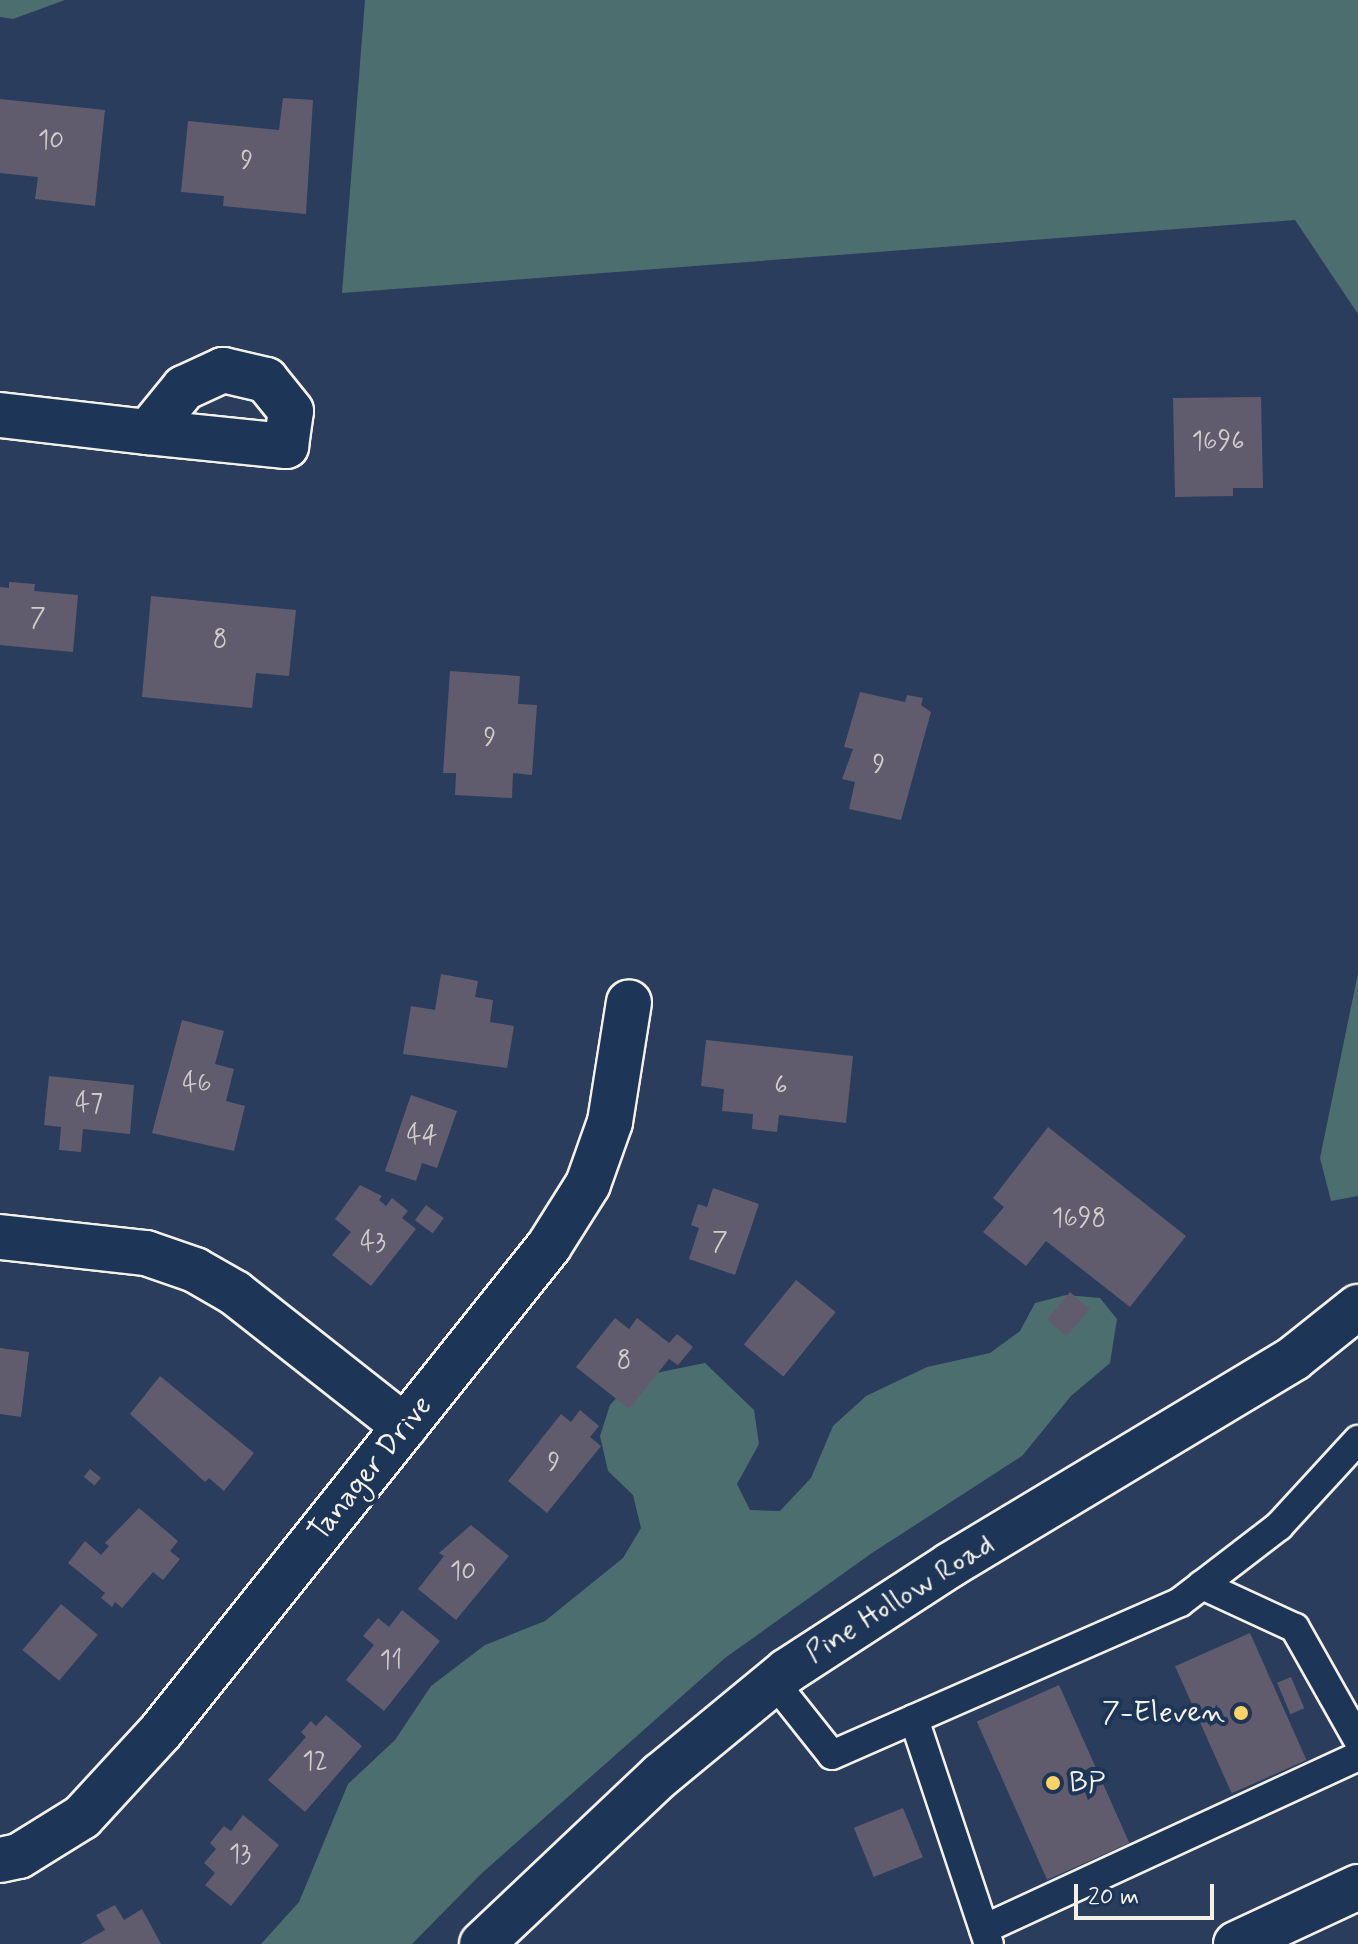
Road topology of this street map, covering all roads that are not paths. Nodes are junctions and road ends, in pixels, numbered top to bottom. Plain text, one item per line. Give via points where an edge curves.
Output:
1 (0, 415) edge
2 (148, 432) dead end
3 (629, 1002) dead end
4 (0, 1237) edge
5 (1358, 1307) edge
6 (405, 1427) junction
7 (1358, 1440) edge
8 (1202, 1585) junction
9 (774, 1682) junction
10 (914, 1719) junction
11 (1358, 1740) edge
12 (1358, 1756) edge
13 (0, 1860) edge
14 (1358, 1887) edge
15 (987, 1936) edge
16 (482, 1944) edge
17 (1236, 1944) edge

1 - 2 street
3 - 6 street, Tanager Drive via 610,1122 588,1184 549,1246
4 - 6 street via 146,1253 195,1270 235,1293
5 - 9 street, Pine Hollow Road via 1294,1358 950,1565
6 - 13 street, Tanager Drive via 161,1731 92,1806 19,1856
7 - 8 lane via 1279,1526
8 - 10 lane via 1180,1602
8 - 11 lane via 1295,1628
9 - 10 lane via 832,1755
9 - 16 street, Pine Hollow Road via 661,1775
10 - 15 lane
12 - 15 lane
14 - 17 street

